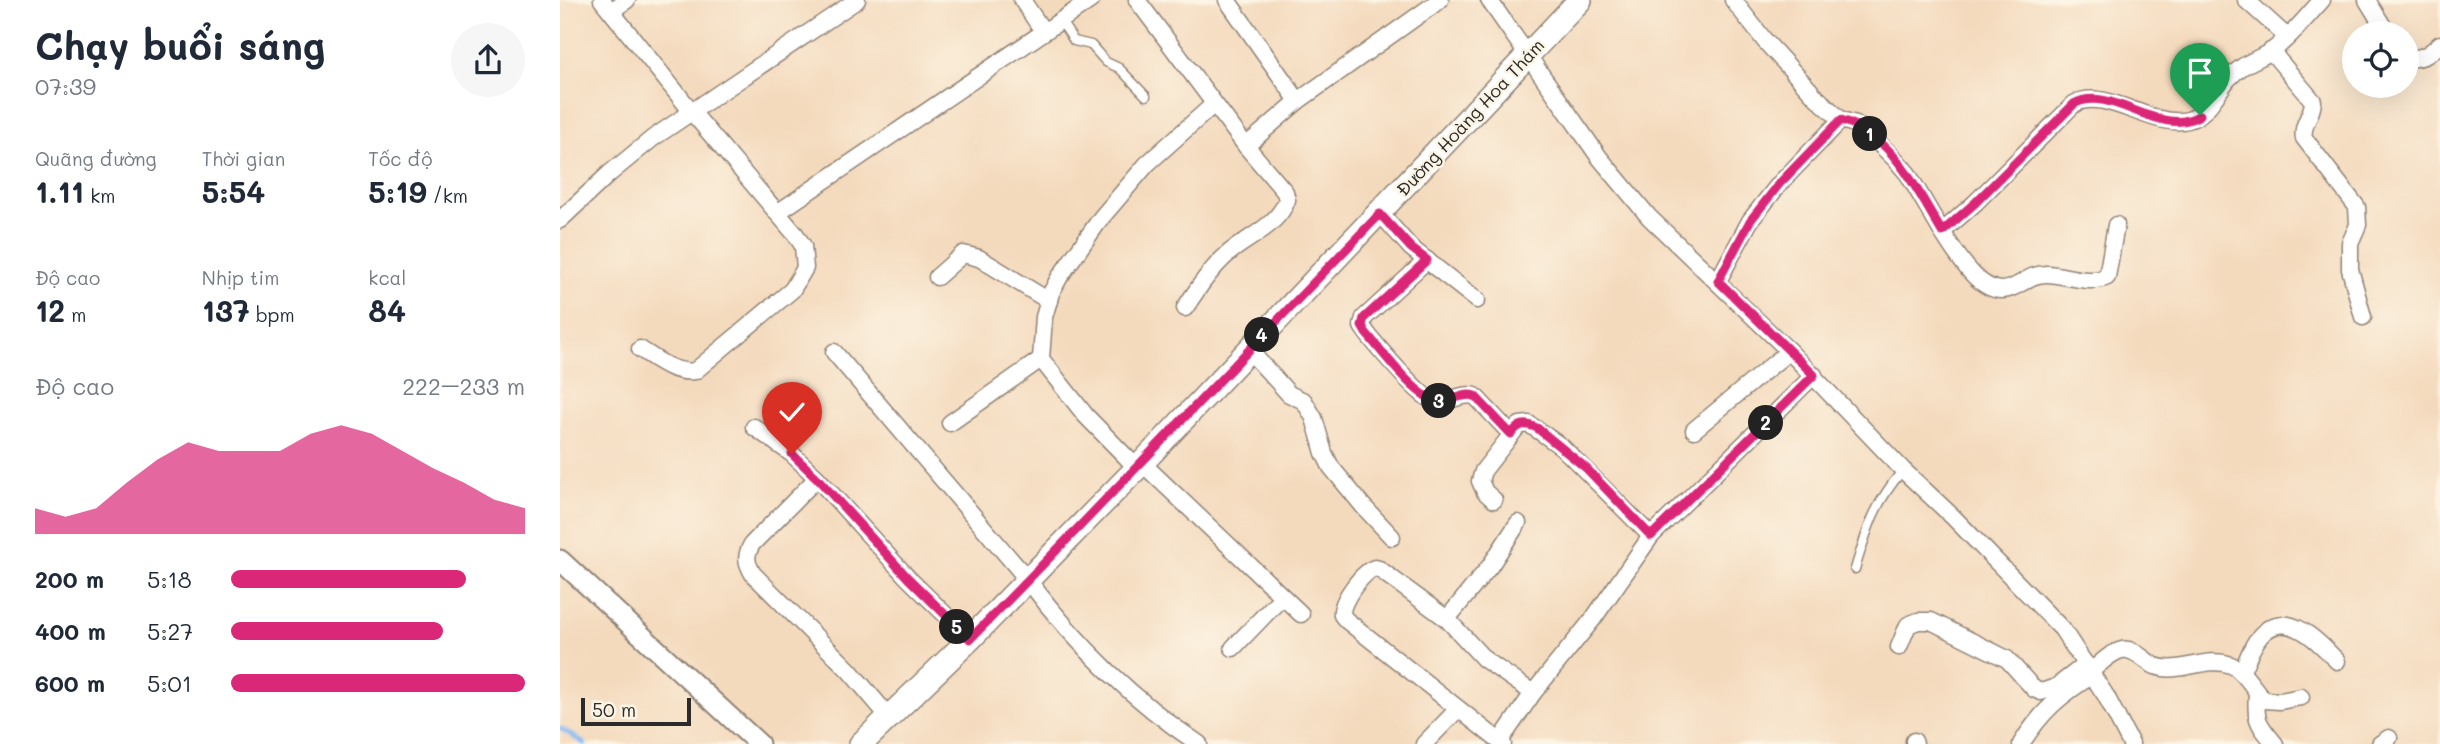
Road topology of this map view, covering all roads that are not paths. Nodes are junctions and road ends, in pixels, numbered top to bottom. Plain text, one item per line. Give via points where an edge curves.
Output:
1 (627, 0) edge
2 (857, 0) edge
3 (1022, 0) edge
4 (1091, 0) edge
5 (1137, 0) edge
6 (1227, 0) edge
7 (1440, 0) edge
8 (1489, 0) edge
9 (1580, 0) edge
10 (1733, 0) edge
11 (2246, 0) edge
12 (2322, 0) edge
13 (2367, 0) edge
14 (606, 6) edge
15 (1060, 20) junction
16 (2380, 21) edge
17 (1043, 31) junction
18 (2287, 37) junction
19 (2440, 44) edge
20 (2271, 51) junction
21 (1527, 56) junction
22 (2419, 58) edge
23 (1146, 96) dead end
24 (1298, 101) junction
25 (1214, 104) junction
26 (692, 113) junction
27 (1841, 120) junction
28 (1246, 146) junction
29 (777, 213) junction
30 (1380, 214) junction
31 (560, 220) edge
32 (2116, 225) dead end
33 (1942, 232) junction
34 (1427, 260) junction
35 (937, 277) dead end
36 (1718, 281) junction
37 (1477, 300) dead end
38 (1049, 301) junction
39 (1185, 308) dead end
40 (2363, 317) dead end
41 (640, 349) dead end
42 (1248, 349) junction
43 (1789, 351) junction
44 (835, 352) dead end
45 (1041, 359) junction
46 (1814, 375) junction
47 (950, 423) dead end
48 (754, 427) dead end
49 (1694, 430) dead end
50 (1511, 434) junction
51 (1140, 466) junction
52 (1903, 470) junction
53 (817, 478) junction
54 (1494, 500) dead end
55 (1518, 523) dead end
56 (1651, 536) junction
57 (1392, 537) dead end
58 (560, 560) edge
59 (1855, 569) dead end
60 (1028, 580) junction
61 (1283, 597) junction
62 (1301, 614) dead end
63 (1447, 619) junction
64 (970, 639) junction
65 (1899, 647) dead end
66 (1233, 648) dead end
67 (2337, 661) dead end
68 (2090, 670) junction
69 (2241, 673) junction
70 (2257, 692) junction
71 (1533, 693) junction
72 (2301, 697) dead end
73 (1457, 710) junction
74 (889, 717) junction
75 (1501, 742) edge
76 (759, 744) edge
77 (861, 744) edge
78 (1199, 744) edge
79 (1424, 744) edge
80 (2021, 744) edge
81 (2131, 744) edge
82 (2275, 744) edge

1 - 14 street
2 - 26 street
3 - 17 street
4 - 15 street
5 - 25 street
6 - 24 street
7 - 24 street
8 - 21 street
9 - 21 main road, Đường Hoàng Hoa Thám
10 - 27 street via 1795,76
11 - 18 street
12 - 18 street
13 - 16 street
14 - 26 street
15 - 17 street
15 - 23 lane via 1074,41 1091,45
17 - 29 street
18 - 20 street
19 - 22 street
20 - 33 street via 2240,67 2192,120 2164,120 2083,99
20 - 40 street via 2314,101 2303,127 2304,138 2357,207 2350,270
21 - 30 main road, Đường Hoàng Hoa Thám
21 - 36 street via 1621,185
24 - 28 street
25 - 28 street
25 - 38 street via 1147,164 1101,218 1059,278
26 - 29 street
26 - 31 street via 653,138
27 - 33 street via 1856,124 1896,160
27 - 36 street via 1750,221
28 - 39 street via 1287,200 1277,218 1230,252 1205,278
29 - 41 street via 806,256 805,268 792,290 695,371 674,370
30 - 34 street
30 - 42 main road, Đường Hoàng Hoa Thám
32 - 33 street via 2107,277 2096,280 2042,274 2008,289 1978,281
34 - 37 street
34 - 50 street via 1364,318 1362,326 1427,398 1444,402 1475,396
35 - 38 street via 963,254 979,258
36 - 43 street
38 - 45 street
42 - 51 main road, Đường Hoàng Hoa Thám
42 - 57 street via 1289,394 1304,401 1331,467
43 - 46 street
43 - 49 street
44 - 60 street
45 - 47 street
45 - 51 street via 1086,416
46 - 52 street
46 - 56 street
48 - 53 street
50 - 54 street via 1480,481
50 - 56 street via 1529,424 1554,440
51 - 60 main road, Đường Hoàng Hoa Thám
51 - 61 street
52 - 59 lane via 1874,510
52 - 68 street via 2062,629
53 - 64 street
53 - 74 street via 752,544 747,563
55 - 63 street
56 - 71 street
58 - 76 street
60 - 64 main road, Đường Hoàng Hoa Thám
60 - 78 street via 1096,660
61 - 62 street
61 - 66 street
63 - 71 street via 1484,659
63 - 73 street via 1375,568 1367,571 1341,610 1346,620
64 - 74 main road, Đường Hoàng Hoa Thám
65 - 68 street via 1908,625 1931,621 2007,659 2041,692
67 - 69 street via 2300,628 2279,626 2265,631 2254,644
68 - 69 street via 2127,649 2155,666 2216,662
68 - 80 street via 2049,706
68 - 81 street
69 - 70 street
70 - 72 street via 2264,700
70 - 82 street via 2255,715
71 - 75 street
73 - 75 street
73 - 79 street
74 - 77 main road, Đường Hoàng Hoa Thám

